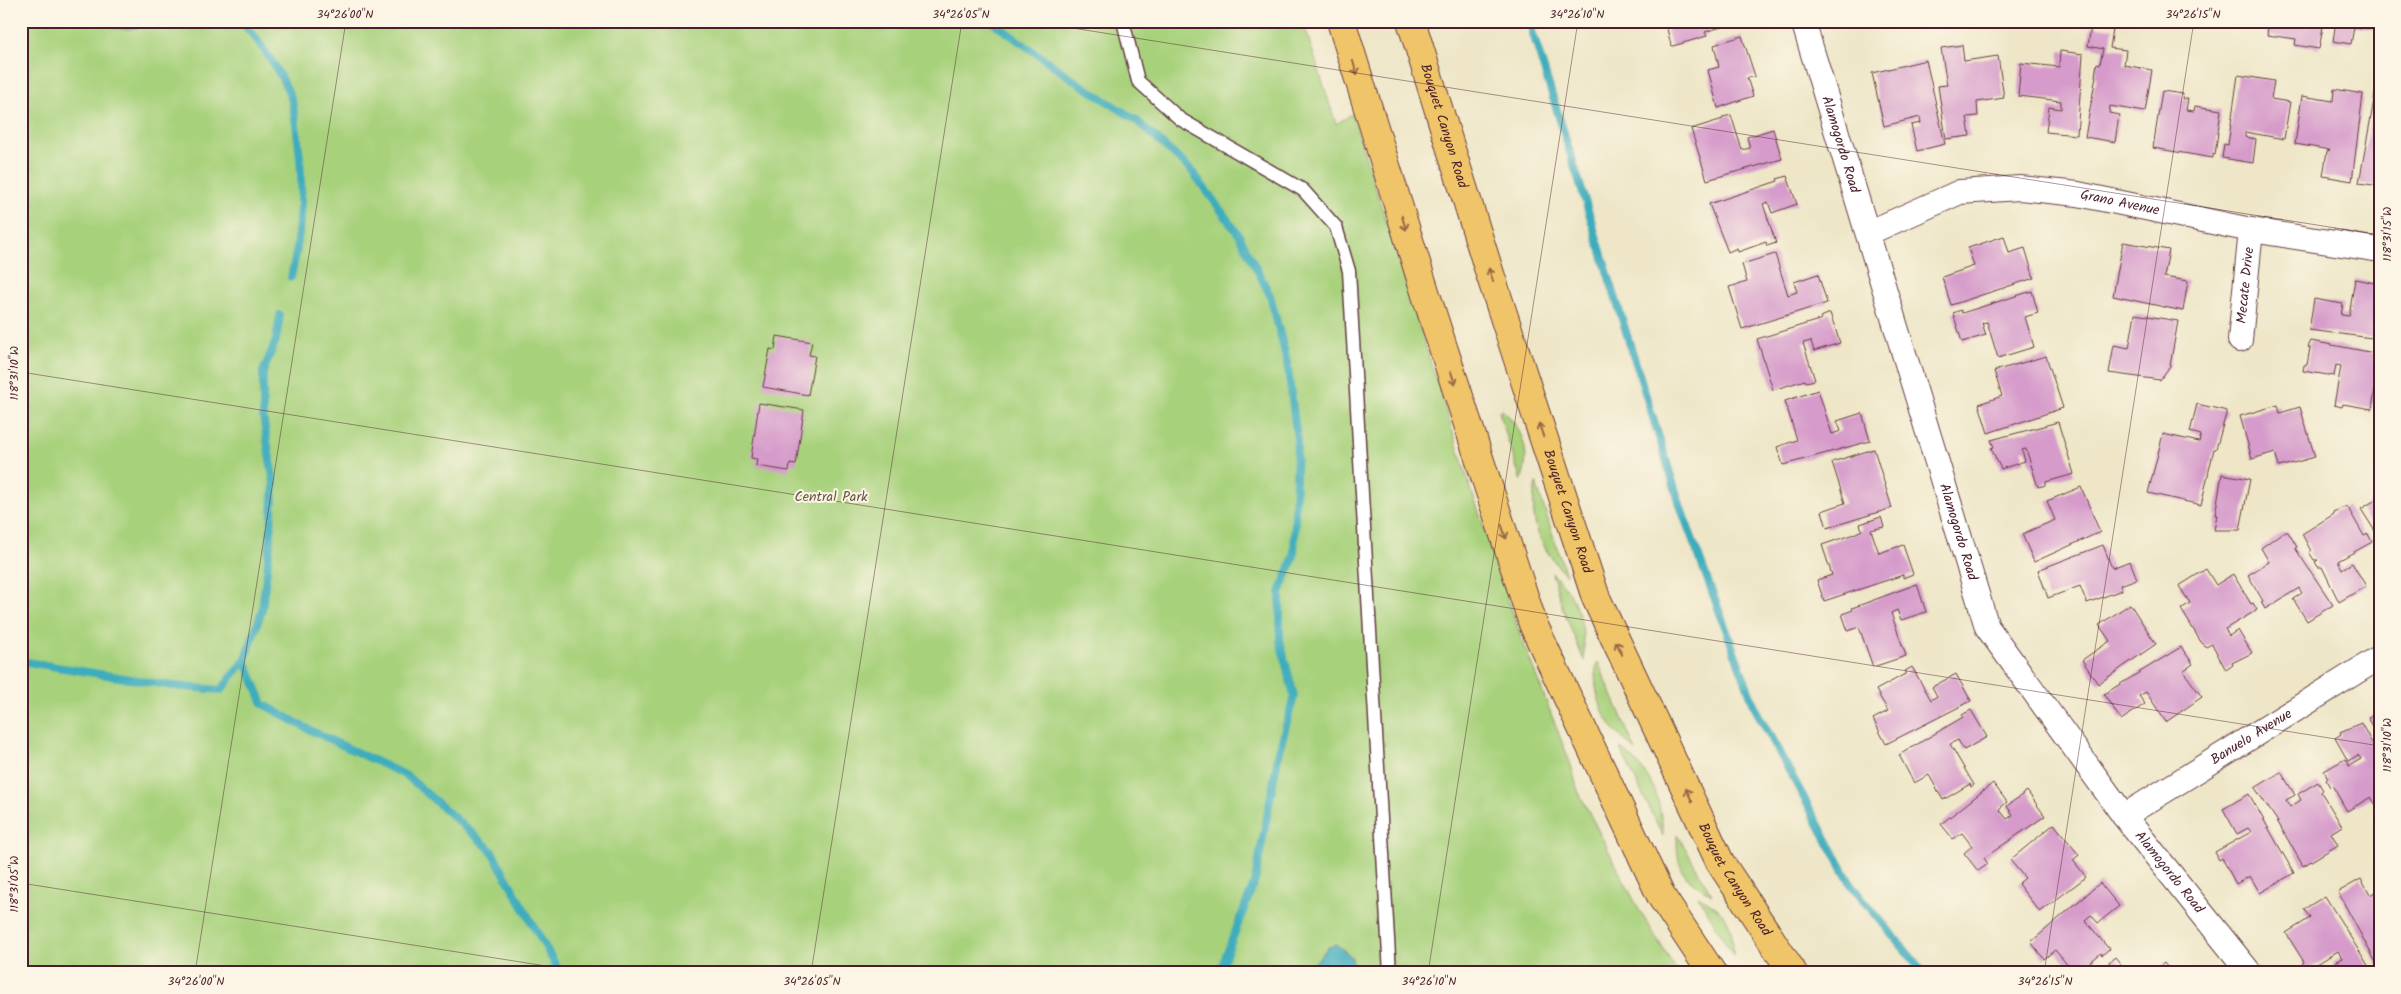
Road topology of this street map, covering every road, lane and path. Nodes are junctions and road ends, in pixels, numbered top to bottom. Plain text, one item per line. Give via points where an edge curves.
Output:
1 (1123, 21) edge
2 (1341, 21) edge
3 (1411, 21) edge
4 (1803, 21) edge
5 (2251, 230) junction
6 (1868, 233) junction
7 (2380, 250) edge
8 (2240, 340) dead end
9 (2380, 657) edge
10 (2124, 816) junction
11 (1390, 973) edge
12 (1712, 973) edge
13 (1793, 973) edge
14 (2250, 973) edge

1 - 11 lane via 1138,80 1180,119 1303,190 1336,227 1349,271
2 -> 12 main road via 1533,624 1662,896
13 -> 3 main road, Bouquet Canyon Road via 1720,862 1596,598
4 - 6 street, Alamogordo Road
5 - 6 street, Grano Avenue via 2078,194 2020,188 1960,192
5 - 7 street, Grano Avenue
5 - 8 street, Mecate Drive
6 - 10 street, Alamogordo Road via 1987,628
9 - 10 street, Banuelo Avenue
10 - 14 street, Alamogordo Road

